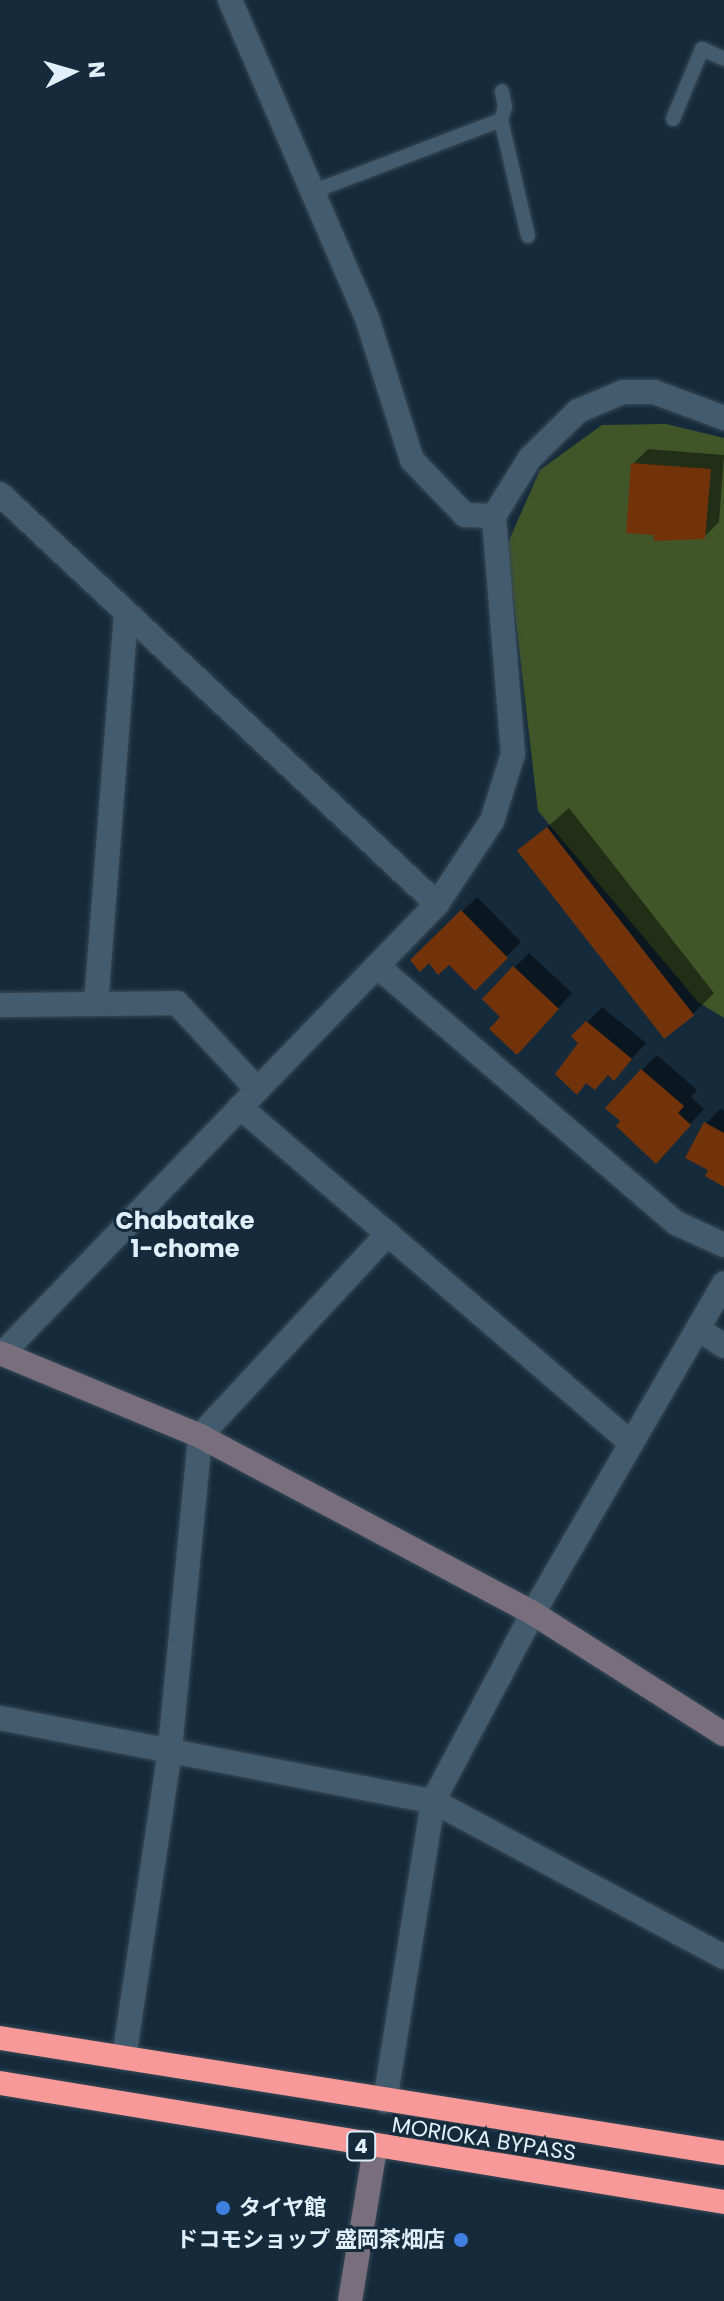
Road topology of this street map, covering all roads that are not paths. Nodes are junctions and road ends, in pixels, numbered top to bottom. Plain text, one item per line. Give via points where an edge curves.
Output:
1 (230, 0) edge
2 (724, 59) edge
3 (502, 91) dead end
4 (673, 119) dead end
5 (501, 120) junction
6 (312, 192) junction
7 (528, 236) dead end
8 (724, 418) edge
9 (0, 494) edge
10 (494, 516) junction
11 (126, 616) junction
12 (437, 904) junction
13 (377, 966) junction
14 (96, 1004) junction
15 (0, 1005) edge
16 (257, 1089) junction
17 (240, 1107) junction
18 (388, 1234) junction
19 (724, 1245) edge
20 (724, 1283) edge
21 (698, 1329) junction
22 (724, 1346) edge
23 (1, 1353) edge
24 (200, 1436) junction
25 (631, 1443) junction
26 (533, 1613) junction
27 (0, 1718) edge
28 (724, 1734) edge
29 (170, 1749) junction
30 (433, 1801) junction
31 (724, 1957) edge
32 (0, 2038) edge
33 (124, 2058) junction
34 (0, 2083) edge
35 (385, 2101) junction
36 (375, 2148) junction
37 (724, 2153) edge
38 (724, 2202) edge
39 (350, 2301) edge

1 - 6 street
2 - 4 lane via 702,49
3 - 5 lane
5 - 6 lane
5 - 7 lane
6 - 10 street via 367,318 412,460 465,515
8 - 10 street via 654,392 623,392 578,411 530,458
9 - 11 street
10 - 12 street via 513,754 492,821
11 - 12 street
11 - 14 street
12 - 13 street
13 - 16 street
13 - 19 street via 676,1223
14 - 15 street
14 - 16 street via 177,1003
16 - 17 street
17 - 18 street
17 - 23 street
18 - 24 street
18 - 25 street
20 - 21 street
21 - 22 street
21 - 25 street
23 - 24 street
24 - 26 street
24 - 29 street
25 - 26 street
26 - 28 street
26 - 30 street
27 - 29 street
29 - 30 street
29 - 33 street
30 - 31 street
30 - 35 street
32 - 33 highway, MORIOKA BYPASS / 4
33 - 35 highway, MORIOKA BYPASS / 4
34 - 36 highway, MORIOKA BYPASS / 4
35 - 37 highway, MORIOKA BYPASS / 4
36 - 38 highway, MORIOKA BYPASS / 4
36 - 39 street

